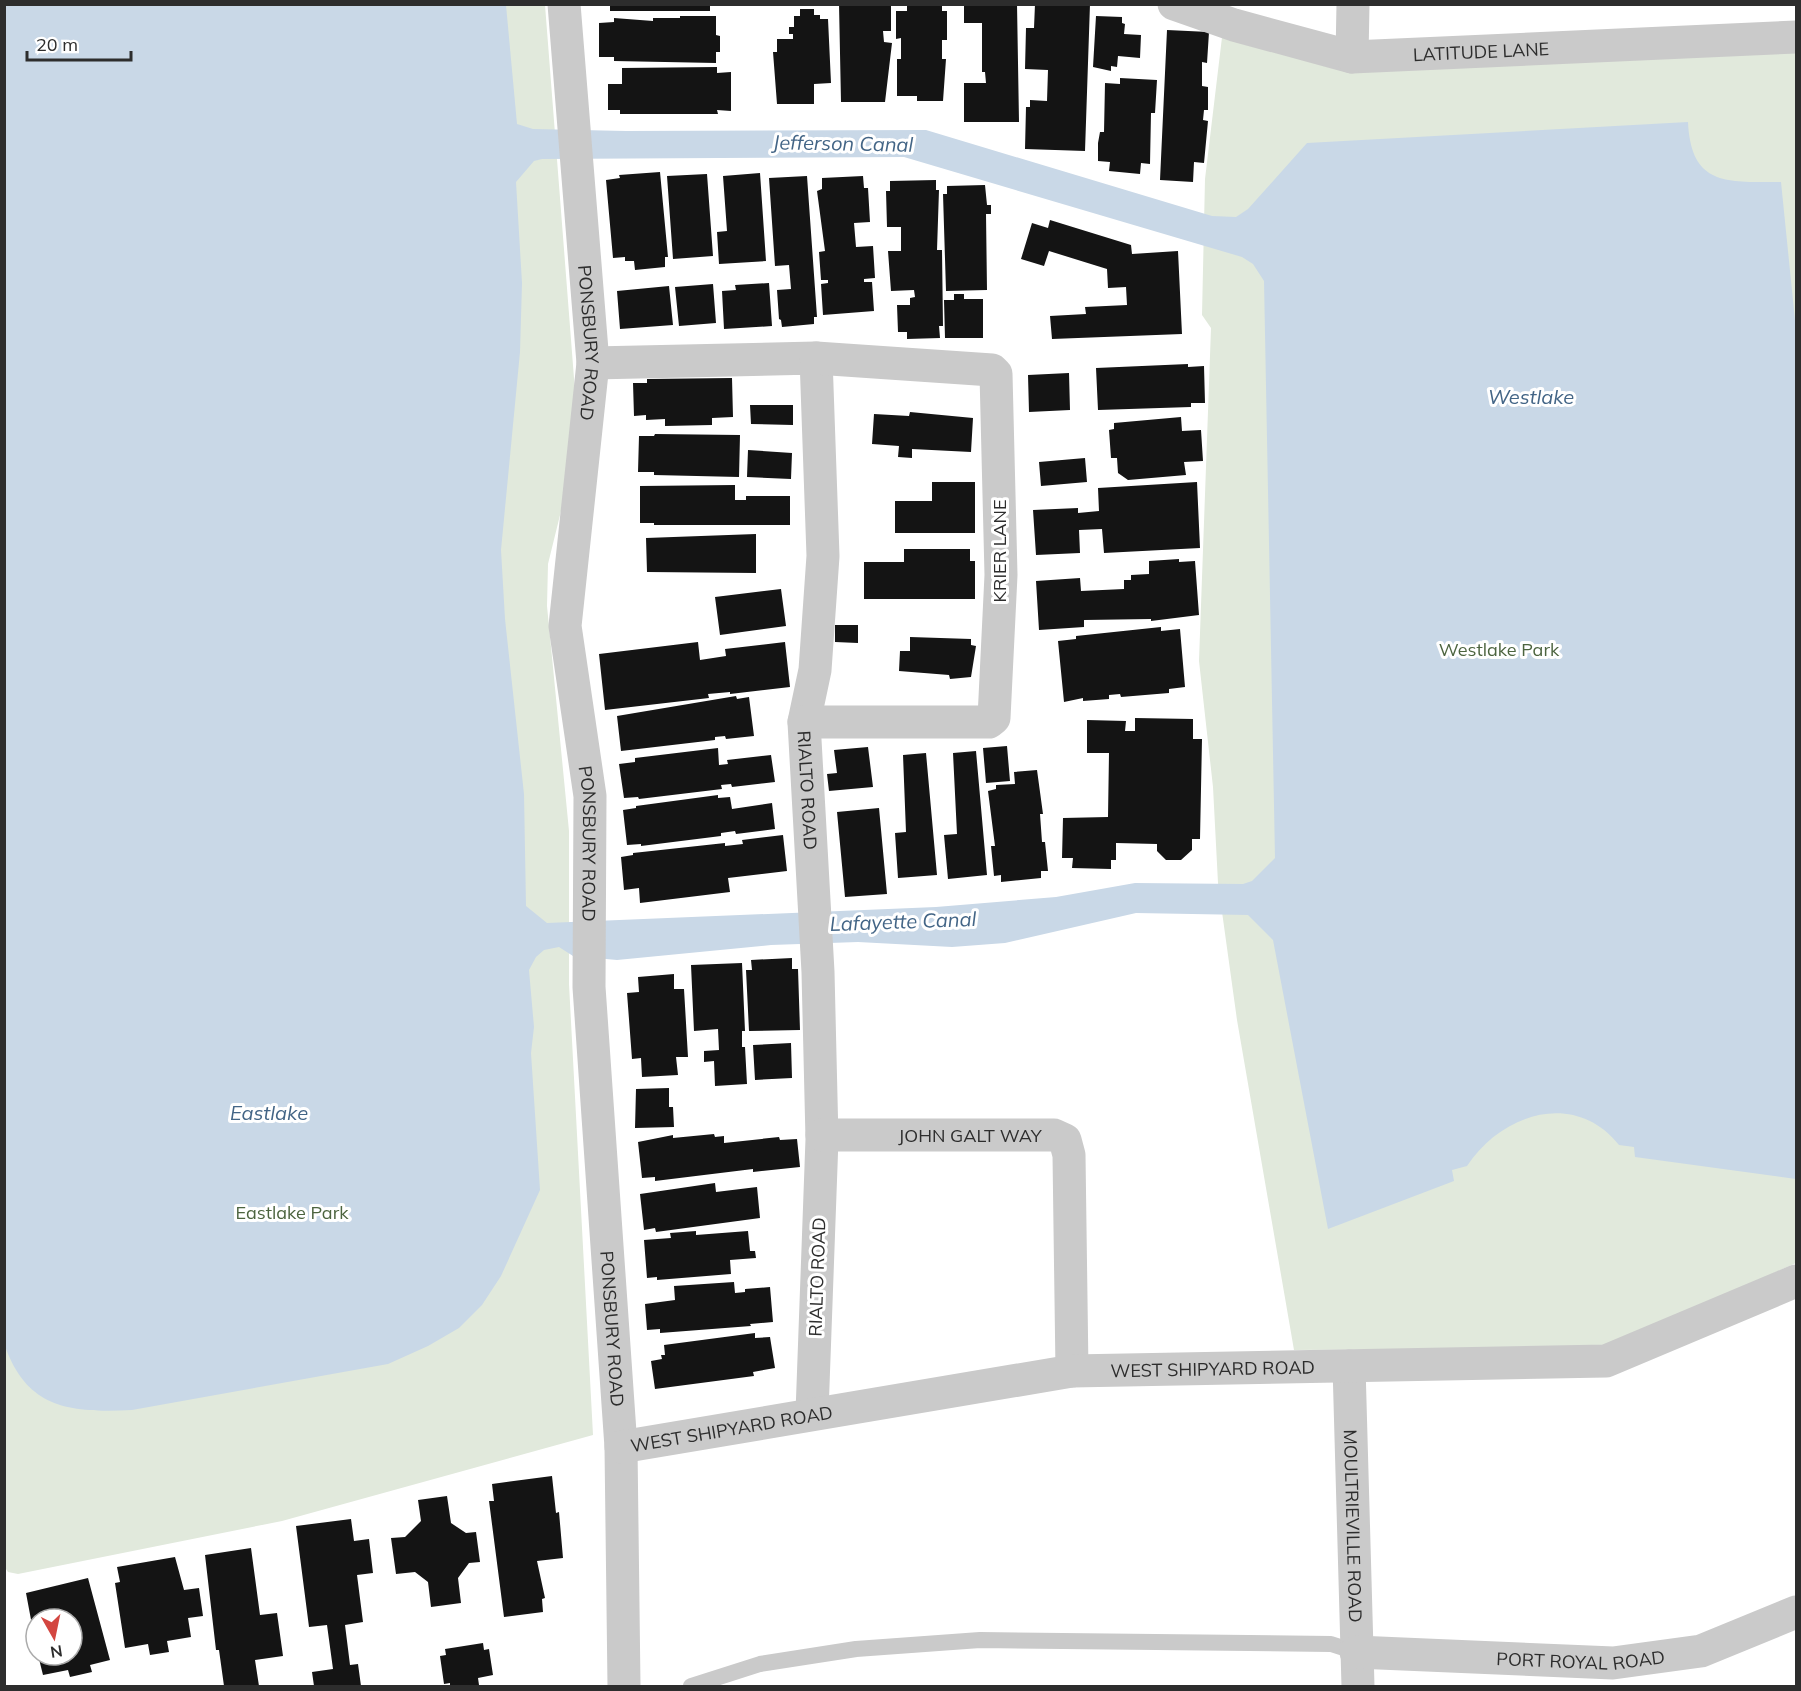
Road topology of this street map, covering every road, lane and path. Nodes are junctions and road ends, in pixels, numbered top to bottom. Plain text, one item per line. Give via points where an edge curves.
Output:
1 (564, 4) edge
2 (1174, 4) edge
3 (1353, 4) edge
4 (1797, 37) edge
5 (1352, 57) junction
6 (816, 358) junction
7 (593, 363) junction
8 (804, 722) junction
9 (822, 1135) junction
10 (1797, 1281) edge
11 (1349, 1366) junction
12 (1072, 1371) junction
13 (812, 1413) junction
14 (621, 1447) junction
15 (1797, 1612) edge
16 (1356, 1652) junction
17 (624, 1686) edge
18 (691, 1686) edge
19 (1358, 1686) edge

1 - 7 street, PONSBURY ROAD
2 - 5 street, LATITUDE LANE via 1234,25
3 - 5 street
4 - 5 street, LATITUDE LANE
6 - 7 street
6 - 8 street, RIALTO ROAD via 823,556 815,670
6 - 8 street, KRIER LANE via 992,370 996,374 1001,575 994,718 989,722
7 - 14 street, PONSBURY ROAD via 565,626 590,796 589,981
8 - 9 street, RIALTO ROAD via 818,972
9 - 12 street, JOHN GALT WAY via 1054,1135 1065,1140 1069,1155
9 - 13 street, RIALTO ROAD
10 - 11 street, WEST SHIPYARD ROAD via 1606,1362
11 - 12 street, WEST SHIPYARD ROAD
11 - 16 street, MOULTRIEVILLE ROAD
12 - 13 street, WEST SHIPYARD ROAD
13 - 14 street, WEST SHIPYARD ROAD
14 - 17 street, PONSBURY ROAD
15 - 16 street, PORT ROYAL ROAD via 1701,1651 1613,1663
16 - 18 lane via 1331,1644 980,1640 856,1649 770,1663
16 - 19 street, MOULTRIEVILLE ROAD

